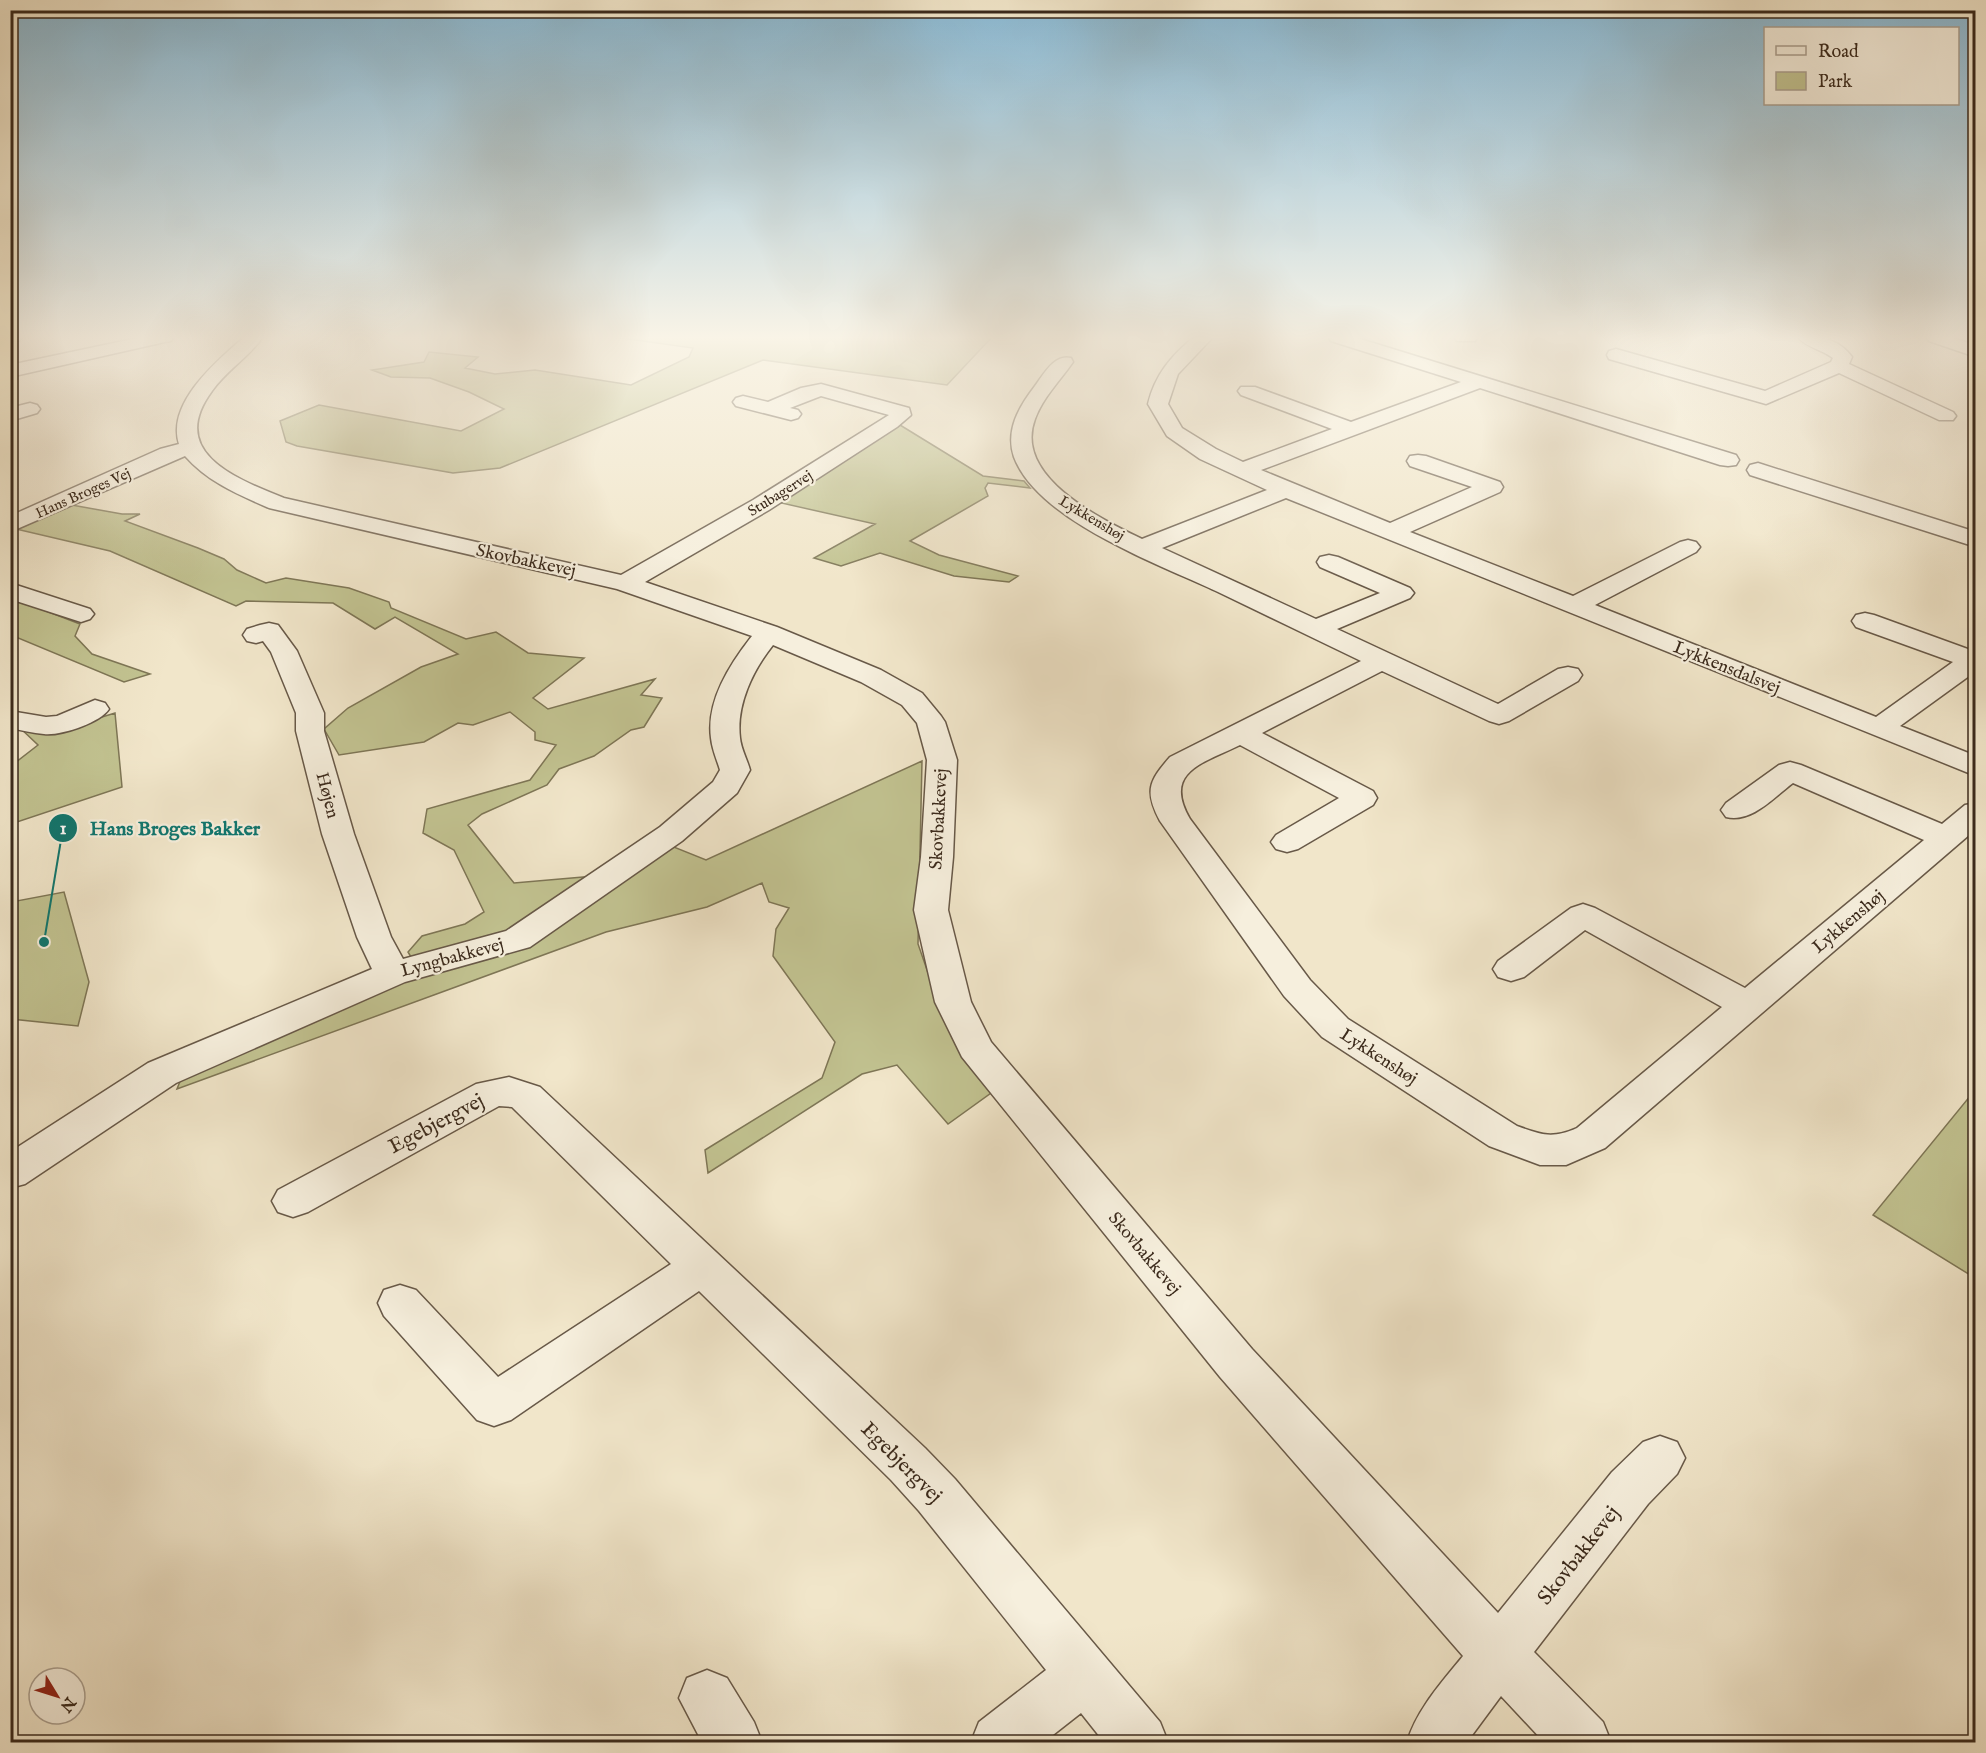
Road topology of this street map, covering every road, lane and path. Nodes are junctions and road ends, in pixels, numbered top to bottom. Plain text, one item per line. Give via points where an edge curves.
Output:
1 (187, 419) edge
2 (896, 419) edge
3 (1024, 419) edge
4 (1166, 419) edge
5 (1322, 419) edge
6 (1382, 419) edge
7 (1600, 419) edge
8 (1352, 430) junction
9 (188, 448) junction
10 (1728, 460) dead end
11 (1418, 461) dead end
12 (1241, 470) junction
13 (1758, 470) dead end
14 (1286, 490) junction
15 (10, 525) edge
16 (1390, 532) junction
17 (1976, 540) edge
18 (1142, 547) junction
19 (1688, 547) dead end
20 (1329, 562) dead end
21 (625, 583) junction
22 (10, 590) edge
23 (1575, 605) junction
24 (81, 614) dead end
25 (1865, 621) dead end
26 (1315, 629) junction
27 (768, 633) junction
28 (256, 635) dead end
29 (1382, 661) junction
30 (1568, 675) dead end
31 (95, 709) dead end
32 (10, 719) edge
33 (1880, 728) junction
34 (1240, 733) junction
35 (1976, 768) edge
36 (1737, 810) dead end
37 (1976, 812) edge
38 (1947, 838) junction
39 (1287, 842) dead end
40 (1511, 969) dead end
41 (392, 974) junction
42 (1748, 1005) junction
43 (10, 1173) edge
44 (293, 1200) dead end
45 (701, 1267) junction
46 (400, 1303) dead end
47 (1660, 1458) dead end
48 (1499, 1655) junction
49 (1084, 1675) junction
50 (999, 1743) edge
51 (1140, 1743) edge
52 (1435, 1743) edge
53 (1583, 1743) edge

1 - 9 street
2 - 21 street, Stubagervej via 761,505
3 - 18 street, Lykkenshøj via 1020,434 1031,469 1058,499 1106,530
4 - 12 street, Lykkensdalsvej via 1174,432
5 - 8 street
6 - 8 street
7 - 10 street
8 - 12 street
9 - 15 street, Hans Broges Vej
9 - 21 street, Skovbakkevej via 208,471 277,503
11 - 16 street via 1492,487
12 - 14 street, Lykkensdalsvej
13 - 17 street
14 - 16 street, Lykkensdalsvej
14 - 18 street, Lykkenshøj
16 - 23 street, Lykkensdalsvej
18 - 26 street, Lykkenshøj
19 - 23 street
20 - 26 street via 1401,593
21 - 27 street, Skovbakkevej
22 - 24 street
23 - 33 street, Lykkensdalsvej
25 - 33 street via 1973,660
26 - 29 street, Lykkenshøj
27 - 41 street, Lyngbakkevej via 747,660 730,696 725,736 735,770 726,787 671,834 518,939
27 - 48 street, Skovbakkevej via 871,676 912,699 931,722 942,760 931,910 953,1002 975,1048 1236,1363
28 - 41 street, Højen via 269,631 284,651 310,713 310,732 338,834 374,938
29 - 30 street, Lykkenshøj via 1499,715
29 - 34 street, Lykkenshøj
31 - 32 street via 64,723 46,726
33 - 35 street, Lykkensdalsvej
34 - 39 street via 1362,798
34 - 42 street, Lykkenshøj via 1180,763 1165,780 1163,800 1176,821 1298,988 1335,1028 1503,1136 1540,1150 1566,1150 1591,1138
36 - 38 street via 1790,771
37 - 38 street, Lykkenshøj
38 - 42 street, Lykkenshøj
40 - 42 street via 1582,915
41 - 43 street, Lyngbakkevej via 162,1073
44 - 45 street, Egebjergvej via 490,1094 509,1091 526,1097
45 - 46 street via 494,1405
45 - 49 street, Egebjergvej via 908,1464
47 - 48 street, Skovbakkevej via 1630,1488
48 - 52 street via 1452,1714
48 - 53 street, Skovbakkevej
49 - 50 street
49 - 51 street, Egebjergvej

